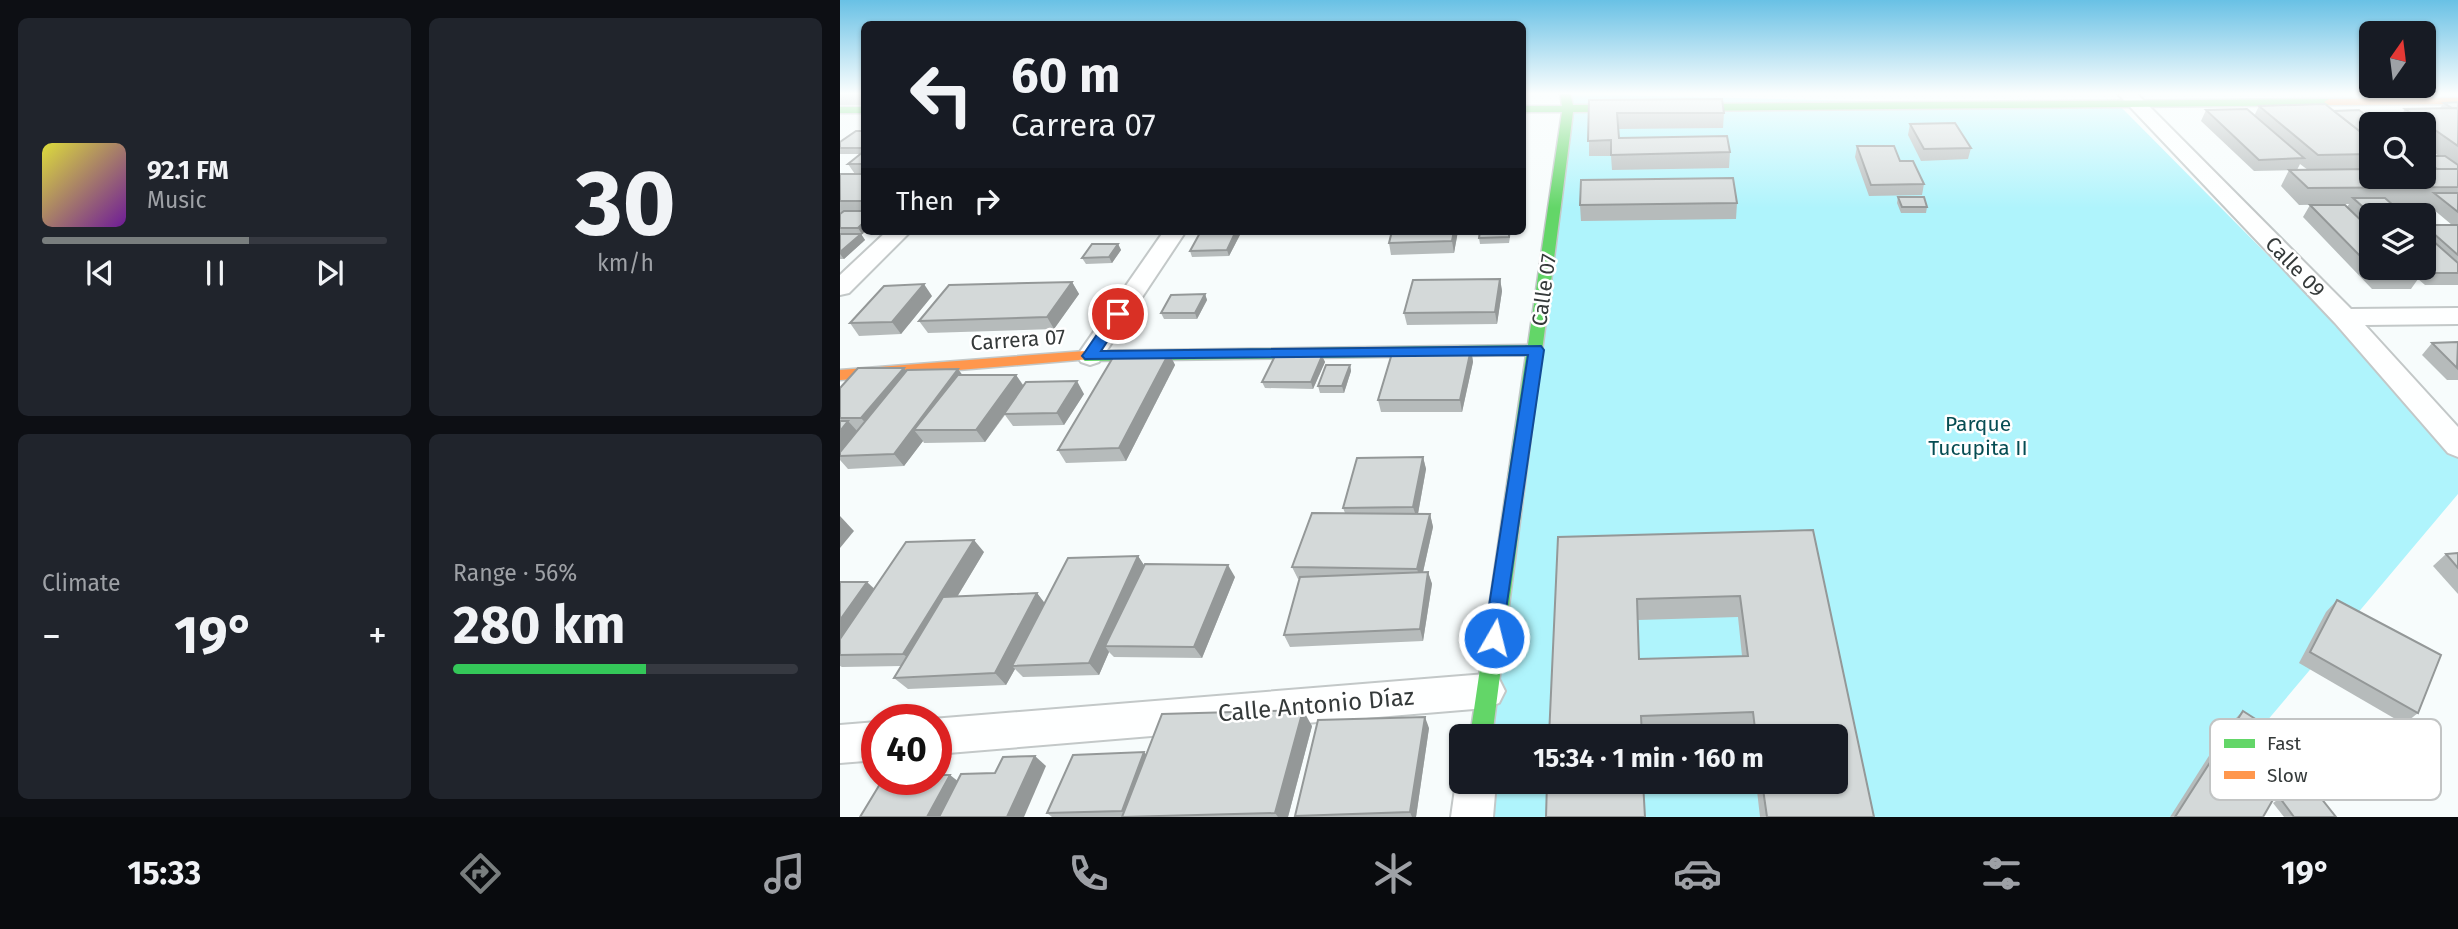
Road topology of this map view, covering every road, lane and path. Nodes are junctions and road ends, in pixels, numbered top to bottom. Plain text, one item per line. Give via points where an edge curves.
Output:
1 (1562, 131) edge
2 (2164, 131) edge
3 (896, 235) edge
4 (1172, 235) edge
5 (840, 288) edge
6 (2458, 316) edge
7 (2344, 317) junction
8 (1536, 350) junction
9 (1090, 356) junction
10 (840, 375) edge
11 (2458, 446) edge
12 (1486, 691) junction
13 (1482, 724) edge
14 (952, 735) edge
15 (861, 742) edge
16 (840, 744) edge
17 (1475, 794) edge
18 (1472, 817) edge

1 - 8 street, Calle 07
2 - 7 street, Calle 09
3 - 5 street
4 - 9 street
6 - 7 street
7 - 11 street, Calle 09
8 - 9 street, Carrera 07
8 - 12 street, Calle 07
9 - 10 street, Carrera 07
12 - 13 street, Calle 07
12 - 14 street, Calle Antonio Díaz
15 - 16 street
17 - 18 street

